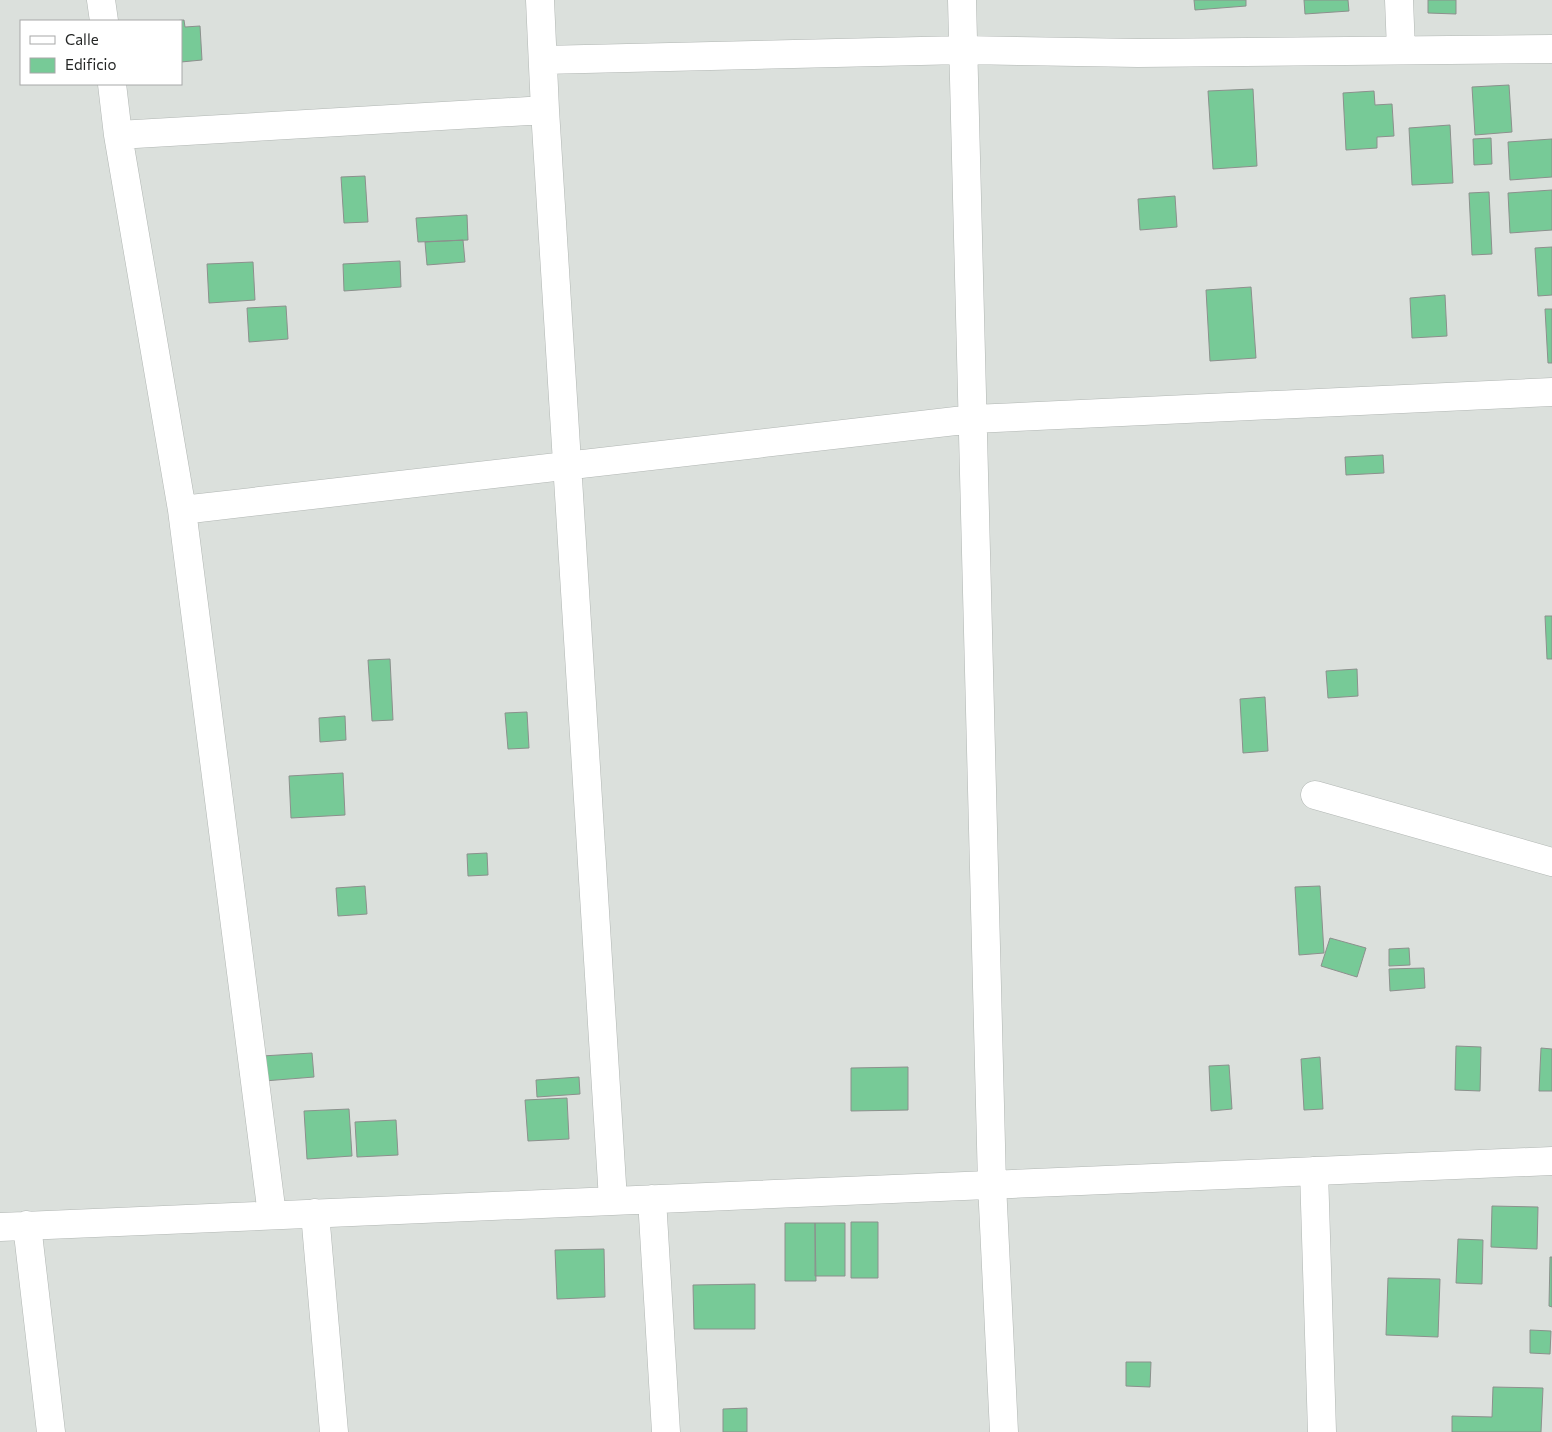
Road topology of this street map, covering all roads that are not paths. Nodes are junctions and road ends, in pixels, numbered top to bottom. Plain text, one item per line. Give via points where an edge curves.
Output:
1 (101, 0) edge
2 (540, 0) edge
3 (962, 0) edge
4 (1399, 0) edge
5 (104, 20) edge
6 (1552, 49) edge
7 (964, 50) junction
8 (1401, 50) junction
9 (543, 60) junction
10 (112, 85) edge
11 (545, 110) junction
12 (118, 135) junction
13 (1552, 392) edge
14 (973, 419) junction
15 (567, 465) junction
16 (182, 510) junction
17 (1315, 795) dead end
18 (1552, 862) edge
19 (1552, 1161) edge
20 (1314, 1171) junction
21 (992, 1184) junction
22 (652, 1199) junction
23 (613, 1200) junction
24 (315, 1213) junction
25 (272, 1215) junction
26 (27, 1225) junction
27 (0, 1227) edge
28 (51, 1432) edge
29 (334, 1432) edge
30 (666, 1432) edge
31 (1004, 1432) edge
32 (1322, 1432) edge

1 - 5 street
2 - 9 street
3 - 7 street
4 - 8 street
6 - 8 street
7 - 8 street via 1138,53
7 - 9 street
7 - 14 street
9 - 11 street
10 - 12 street
11 - 12 street
11 - 15 street
12 - 16 street
13 - 14 street
14 - 15 street
14 - 21 street
15 - 16 street
15 - 23 street
16 - 25 street
17 - 18 street
19 - 20 street
20 - 21 street
20 - 32 street
21 - 22 street
21 - 31 street
22 - 23 street
22 - 30 street
23 - 24 street
24 - 25 street
24 - 29 street
25 - 26 street
26 - 27 street
26 - 28 street

